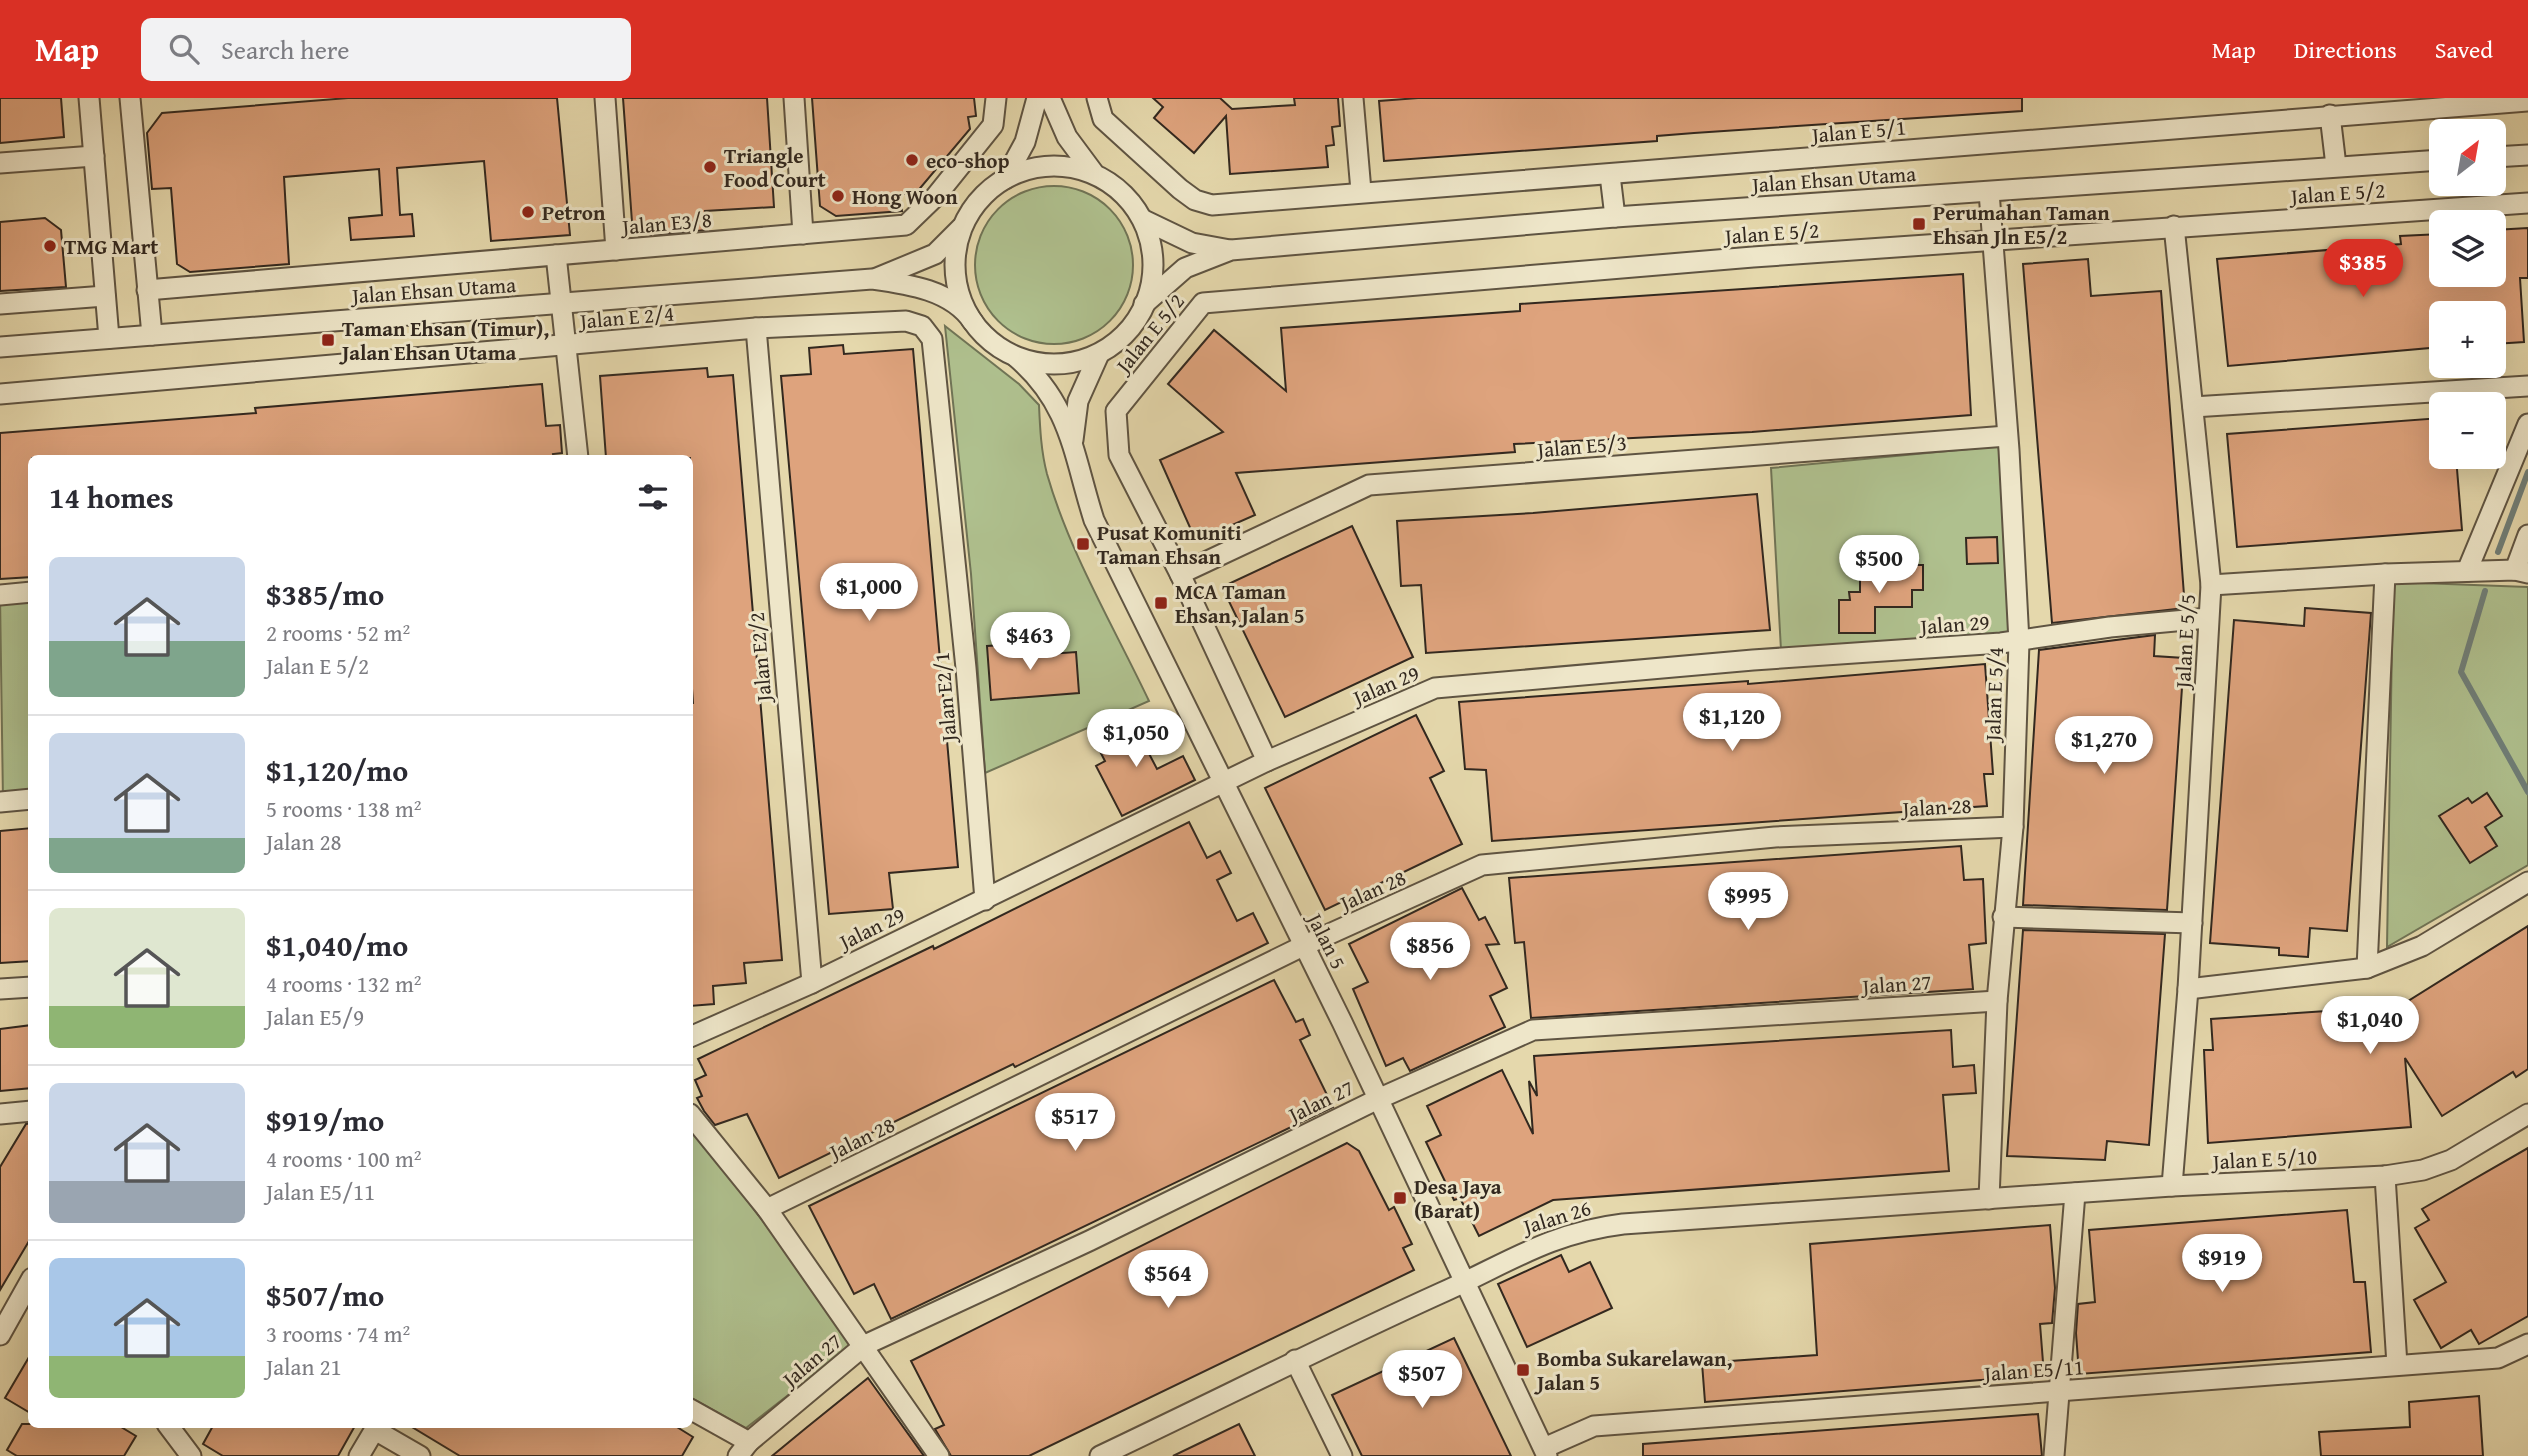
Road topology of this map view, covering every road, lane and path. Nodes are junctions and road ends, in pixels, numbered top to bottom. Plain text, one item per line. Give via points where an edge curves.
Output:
1 (89, 98) edge
2 (130, 98) edge
3 (605, 98) edge
4 (794, 98) edge
5 (996, 98) edge
6 (1037, 98) edge
7 (1050, 98) edge
8 (1097, 98) edge
9 (1353, 98) edge
10 (2528, 102) edge
11 (2330, 115) junction
12 (2528, 155) edge
13 (93, 156) junction
14 (2506, 156) edge
15 (2429, 161) edge
16 (0, 163) edge
17 (2336, 166) junction
18 (1093, 172) junction
19 (1610, 175) junction
20 (1005, 179) junction
21 (1361, 191) junction
22 (1989, 192) junction
23 (2528, 203) edge
24 (1615, 217) junction
25 (1144, 220) junction
26 (962, 226) junction
27 (2174, 226) junction
28 (803, 234) junction
29 (1993, 240) junction
30 (616, 250) junction
31 (1231, 250) junction
32 (556, 255) junction
33 (872, 279) junction
34 (147, 290) junction
35 (106, 296) junction
36 (562, 303) junction
37 (0, 304) edge
38 (1144, 304) junction
39 (973, 322) junction
40 (922, 326) joint
41 (756, 328) junction
42 (152, 335) junction
43 (109, 338) junction
44 (566, 346) junction
45 (0, 347) edge
46 (1099, 354) junction
47 (1016, 357) junction
48 (2528, 386) edge
49 (0, 394) edge
50 (2193, 407) junction
51 (2528, 424) edge
52 (2007, 436) junction
53 (1073, 444) junction
54 (578, 455) edge
55 (2528, 535) edge
56 (2467, 571) junction
57 (2521, 571) edge
58 (2385, 573) junction
59 (1180, 574) junction
60 (2211, 585) junction
61 (28, 592) edge
62 (0, 595) edge
63 (2208, 618) junction
64 (2019, 642) junction
65 (1267, 761) junction
66 (1223, 782) junction
67 (28, 799) edge
68 (0, 802) edge
69 (2013, 827) junction
70 (2528, 881) edge
71 (985, 900) junction
72 (2003, 917) junction
73 (2192, 923) junction
74 (1303, 946) junction
75 (2367, 968) junction
76 (812, 983) junction
77 (28, 987) edge
78 (0, 989) edge
79 (2189, 989) junction
80 (1997, 1001) junction
81 (693, 1036) edge
82 (1378, 1099) junction
83 (28, 1111) edge
84 (0, 1114) edge
85 (2528, 1114) edge
86 (693, 1118) edge
87 (2385, 1176) junction
88 (2172, 1186) junction
89 (2075, 1193) junction
90 (1989, 1199) junction
91 (767, 1209) junction
92 (1465, 1282) junction
93 (28, 1291) edge
94 (0, 1335) edge
95 (865, 1345) junction
96 (2528, 1345) edge
97 (1295, 1360) junction
98 (2397, 1365) junction
99 (2059, 1391) junction
100 (693, 1411) edge
101 (172, 1428) edge
102 (375, 1428) edge
103 (378, 1428) edge
104 (743, 1449) edge
105 (1546, 1452) edge
106 (191, 1456) edge
107 (359, 1456) edge
108 (420, 1456) edge
109 (939, 1456) edge
110 (1100, 1456) edge
111 (1342, 1456) edge
112 (2054, 1456) edge

1 - 13 street
2 - 34 street
3 - 30 street
4 - 28 street
5 - 28 street, Jalan E3/8 via 993,125 936,196 906,225
6 - 20 street via 1025,142
7 - 18 street via 1067,138
8 - 21 street, Jalan E 5/1 via 1103,119 1195,200 1212,205
9 - 21 street
10 - 11 street, Jalan E 5/1
11 - 17 street
11 - 19 street, Jalan E 5/1
12 - 14 street
13 - 16 street
13 - 35 street
15 - 17 street, Jalan Ehsan Utama
17 - 22 street, Jalan Ehsan Utama
18 - 20 street via 1029,169
18 - 25 street
19 - 21 street, Jalan E 5/1
19 - 24 street
20 - 26 street via 979,199
22 - 24 street, Jalan Ehsan Utama
22 - 29 street, Jalan E 5/4
23 - 27 street, Jalan E 5/2
24 - 31 street, Jalan Ehsan Utama
25 - 31 street, Jalan Ehsan Utama via 1192,243
25 - 38 street via 1153,254
26 - 33 street, Jalan Ehsan Utama via 935,254
26 - 39 street via 955,275
27 - 29 street, Jalan E 5/2
27 - 50 street, Jalan E 5/5
28 - 30 street, Jalan E3/8
29 - 52 street, Jalan E 5/4
29 - 59 street, Jalan E 5/2 via 1203,303 1116,411 1119,455
30 - 32 street, Jalan E3/8
31 - 38 street, Jalan Ehsan Utama via 1185,268
32 - 34 street, Jalan E3/8
32 - 36 street
33 - 36 street, Jalan Ehsan Utama
33 - 39 street, Jalan Ehsan Utama via 929,291 963,307
34 - 42 street
35 - 37 street
35 - 43 street
36 - 42 street, Jalan Ehsan Utama
36 - 44 street
38 - 46 street via 1115,342
39 - 47 street
40 - 41 street, Jalan E 2/4 via 906,321
40 - 71 street, Jalan E2/1 via 932,339
41 - 44 street, Jalan E 2/4
41 - 76 street, Jalan E2/2
42 - 43 street, Jalan Ehsan Utama
43 - 45 street, Jalan Ehsan Utama
44 - 49 street, Jalan E 2/4
44 - 54 street
46 - 47 street via 1060,364
46 - 53 street, Jalan 5 via 1079,401
47 - 53 street, Jalan 5 via 1045,383
48 - 50 street
50 - 60 street, Jalan E 5/5
51 - 56 street
52 - 59 street, Jalan E5/3 via 1369,485
52 - 64 street, Jalan E 5/4
53 - 66 street, Jalan 5 via 1094,520
55 - 57 street
56 - 57 street
56 - 58 street
58 - 60 street
58 - 75 street
59 - 65 street
60 - 63 street, Jalan E 5/5
61 - 62 street
63 - 64 street, Jalan 29 via 2110,626
63 - 73 street, Jalan E 5/5
64 - 65 street, Jalan 29 via 1435,688
64 - 69 street, Jalan E 5/4
65 - 66 street, Jalan 29
66 - 71 street, Jalan 29
66 - 74 street, Jalan 5
67 - 68 street
69 - 72 street, Jalan E 5/4
69 - 74 street, Jalan 28 via 1775,838 1482,865
70 - 75 street via 2422,946
71 - 76 street, Jalan 29
72 - 73 street
72 - 80 street, Jalan E 5/4
73 - 79 street, Jalan E 5/5
74 - 82 street, Jalan 5
74 - 91 street, Jalan 28
75 - 79 street
76 - 81 street, Jalan 29
77 - 78 street
79 - 88 street, Jalan E 5/5
80 - 82 street, Jalan 27 via 1532,1030
80 - 90 street, Jalan E 5/4
82 - 92 street, Jalan 5
82 - 95 street, Jalan 27
83 - 84 street
85 - 87 street, Jalan E 5/10 via 2451,1160
86 - 91 street
87 - 88 street, Jalan E 5/10
87 - 98 street
88 - 89 street, Jalan E 5/10
89 - 90 street, Jalan E 5/10
89 - 99 street
90 - 92 street, Jalan 26 via 1600,1227 1527,1249
91 - 95 street
92 - 97 street, Jalan 26
92 - 105 street, Jalan 5
93 - 94 street
95 - 104 street, Jalan 27
95 - 109 street
96 - 98 street, Jalan E5/11 via 2498,1358
97 - 110 street, Jalan 26
97 - 111 street
98 - 99 street, Jalan E5/11
99 - 105 street, Jalan E5/11 via 1594,1426
99 - 112 street
100 - 104 street
101 - 106 street
102 - 107 street
103 - 108 street

